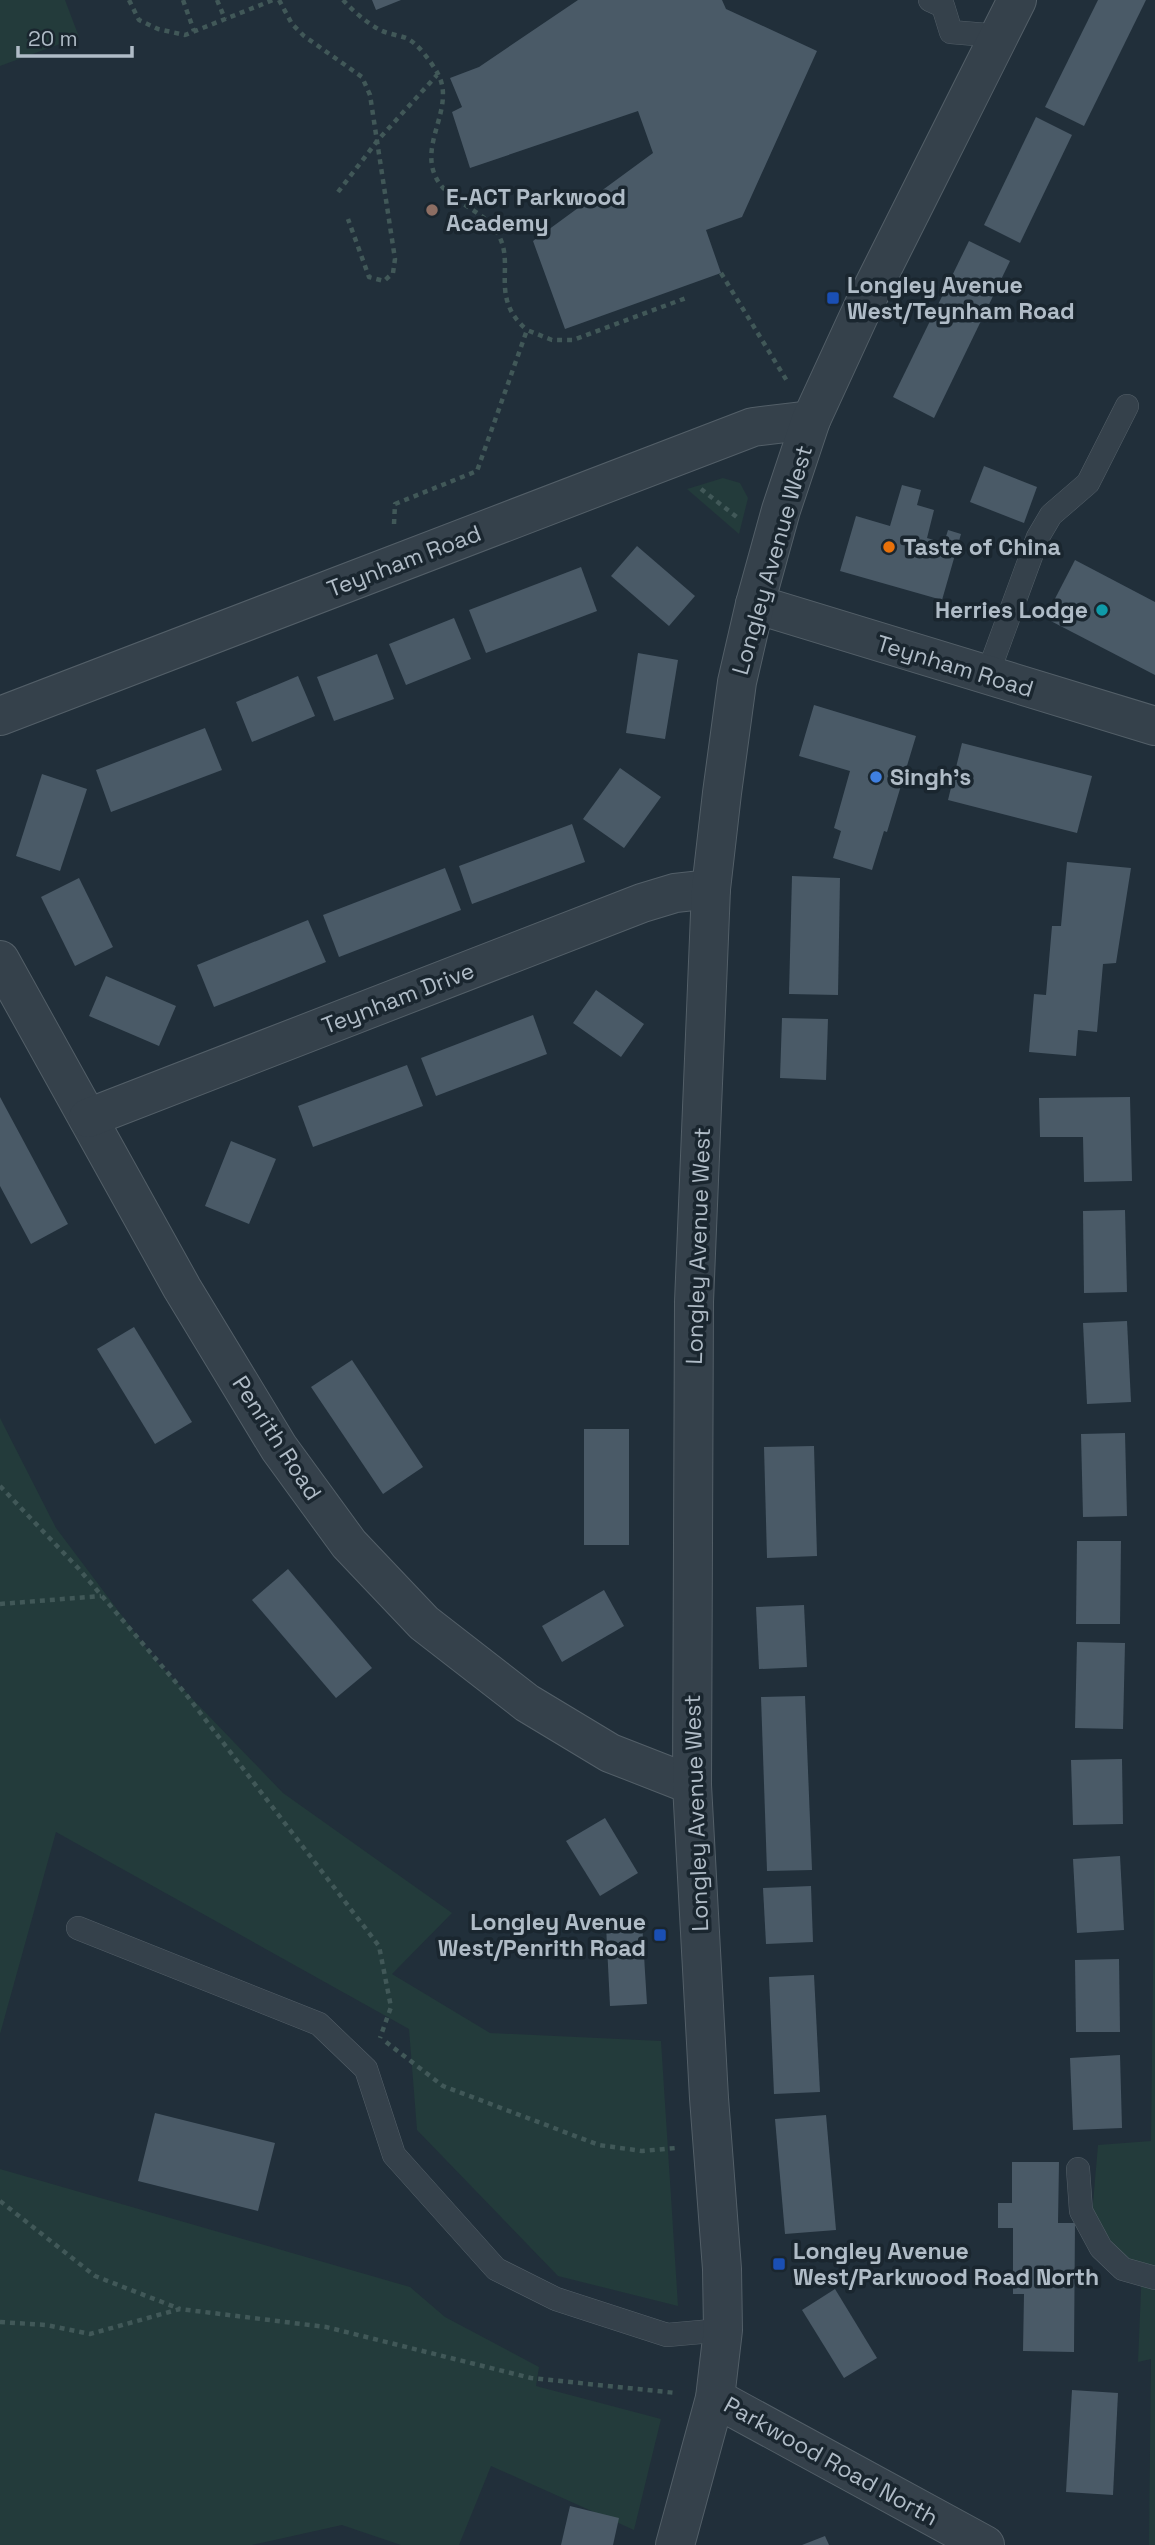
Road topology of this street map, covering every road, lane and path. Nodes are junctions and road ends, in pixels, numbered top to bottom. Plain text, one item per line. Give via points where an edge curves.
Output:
1 (129, 0) edge
2 (183, 0) edge
3 (217, 0) edge
4 (273, 0) edge
5 (279, 0) edge
6 (342, 0) edge
7 (930, 0) edge
8 (1017, 0) edge
9 (225, 19) junction
10 (194, 31) junction
11 (999, 36) junction
12 (438, 74) junction
13 (378, 140) junction
14 (338, 192) dead end
15 (348, 219) dead end
16 (721, 273) dead end
17 (686, 298) dead end
18 (527, 330) junction
19 (1127, 406) dead end
20 (811, 420) junction
21 (663, 461) junction
22 (771, 548) junction
23 (415, 557) junction
24 (755, 604) junction
25 (987, 676) junction
26 (0, 716) edge
27 (1155, 726) edge
28 (711, 889) junction
29 (0, 960) edge
30 (88, 1118) junction
31 (0, 1486) edge
32 (102, 1596) junction
33 (0, 1604) edge
34 (692, 1785) junction
35 (78, 1928) dead end
36 (379, 2037) junction
37 (383, 2050) dead end
38 (713, 2145) junction
39 (1078, 2169) dead end
40 (0, 2201) edge
41 (1155, 2278) edge
42 (180, 2309) junction
43 (0, 2322) edge
44 (723, 2330) junction
45 (715, 2398) junction
46 (675, 2545) edge
47 (985, 2545) edge

1 - 10 path via 139,20 185,35
2 - 10 path
3 - 9 path
4 - 9 path
5 - 13 path via 304,36 362,77
6 - 12 path via 382,31 410,39
7 - 11 lane via 943,6 951,32
8 - 11 street, Longley Avenue West
9 - 10 path
11 - 20 street, Longley Avenue West
12 - 13 path
12 - 18 path via 444,96 432,148 434,173 445,191 498,233 506,303 513,318
13 - 14 path
13 - 15 path via 395,260 393,273 384,281 369,277
16 - 20 path
17 - 18 path via 573,340 552,340
18 - 23 path via 477,471 395,504 394,546
19 - 25 lane via 1088,483 1051,515 1038,537
20 - 21 street, Teynham Road via 753,428
20 - 22 street, Longley Avenue West
21 - 22 path via 720,502
21 - 23 street, Teynham Road
22 - 24 street, Longley Avenue West
23 - 26 street, Teynham Road
24 - 25 street, Teynham Road
24 - 28 street, Longley Avenue West via 737,682
25 - 27 street, Teynham Road
28 - 30 street, Teynham Drive via 642,903
28 - 34 street, Longley Avenue West via 694,1302
29 - 30 street, Penrith Road
30 - 34 street, Penrith Road via 182,1288 279,1448 349,1544 424,1623 527,1703 610,1753
31 - 32 path
32 - 33 path
32 - 36 path via 185,1693 379,1946 391,2007
34 - 38 street, Longley Avenue West
35 - 44 lane via 319,2024 366,2069 394,2155 496,2269 556,2299 667,2335
36 - 37 path
36 - 38 path via 443,2086 598,2145 642,2151
38 - 44 street, Longley Avenue West
39 - 41 lane via 1081,2211 1101,2248 1124,2269
40 - 42 path via 95,2276
42 - 43 path via 90,2334
42 - 45 path via 326,2326 531,2378
44 - 45 street, Longley Avenue West
45 - 46 street, Longley Avenue West
45 - 47 street, Parkwood Road North

